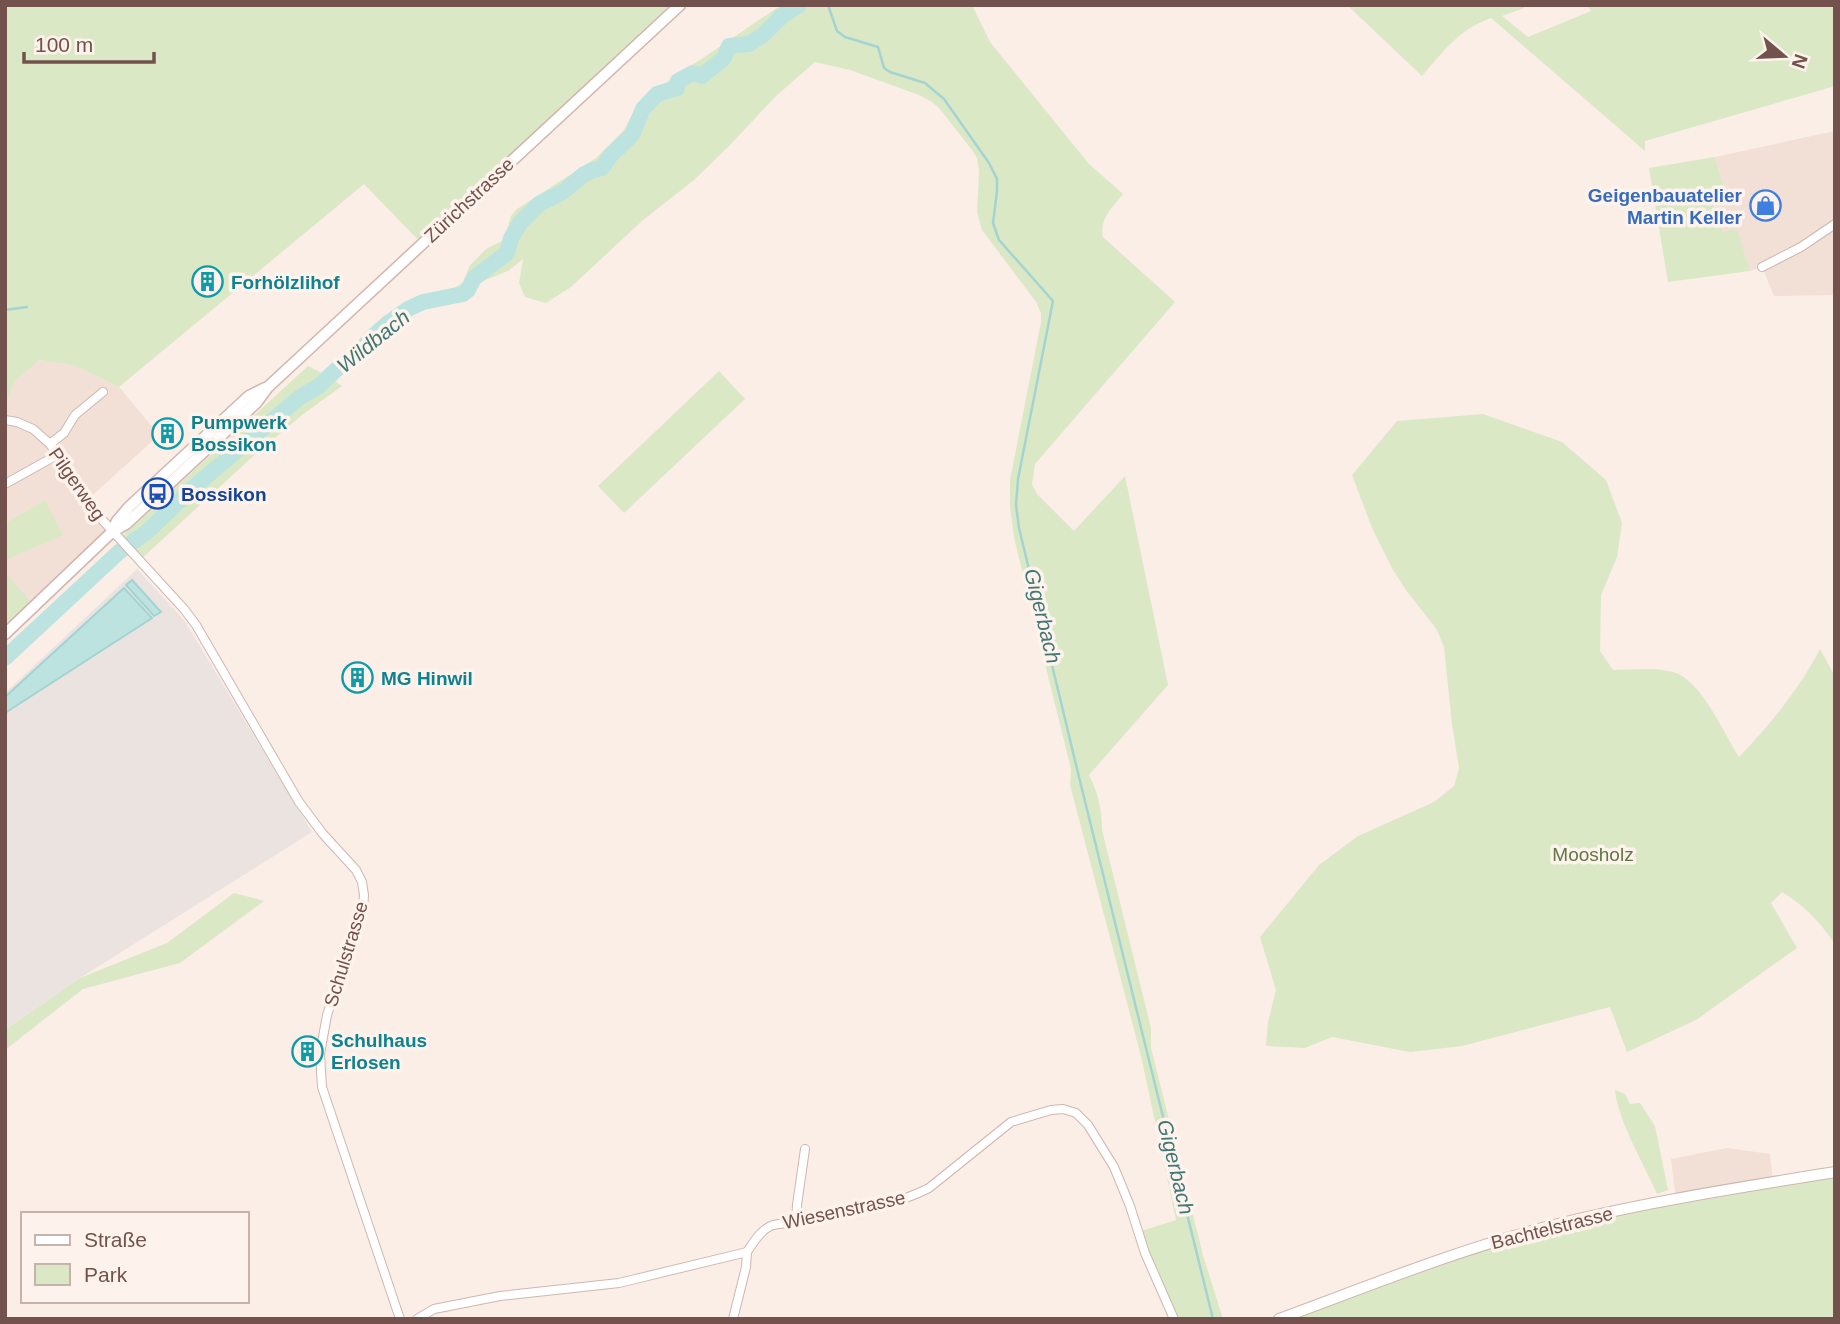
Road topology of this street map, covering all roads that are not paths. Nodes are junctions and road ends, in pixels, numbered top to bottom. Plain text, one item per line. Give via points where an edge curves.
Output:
1 (680, 5) edge
2 (1835, 224) edge
3 (1762, 267) dead end
4 (103, 392) dead end
5 (5, 420) edge
6 (50, 444) junction
7 (57, 455) junction
8 (5, 484) edge
9 (111, 532) junction
10 (5, 634) edge
11 (805, 1149) dead end
12 (1835, 1172) edge
13 (796, 1223) junction
14 (747, 1252) junction
15 (400, 1319) edge
16 (417, 1319) edge
17 (733, 1319) edge
18 (1174, 1319) edge
19 (1279, 1319) edge

1 - 9 main road, Zürichstrasse via 268,387 249,396 123,514
2 - 3 street
4 - 6 street
5 - 6 street, Pilgerweg via 33,429
6 - 7 street, Pilgerweg
7 - 8 street
7 - 9 street, Pilgerweg
9 - 10 main road, Zürichstrasse
9 - 15 street, Schulstrasse via 184,608 299,802 362,882 363,909 327,1015 320,1054 322,1087
11 - 13 street
12 - 19 street, Bachtelstrasse via 1542,1228 1467,1250
13 - 14 street, Wiesenstrasse via 771,1226
13 - 18 street, Wiesenstrasse via 918,1194 1011,1122 1063,1109 1076,1113 1088,1125 1114,1167
14 - 16 street via 619,1283 500,1296 434,1309
14 - 17 street

